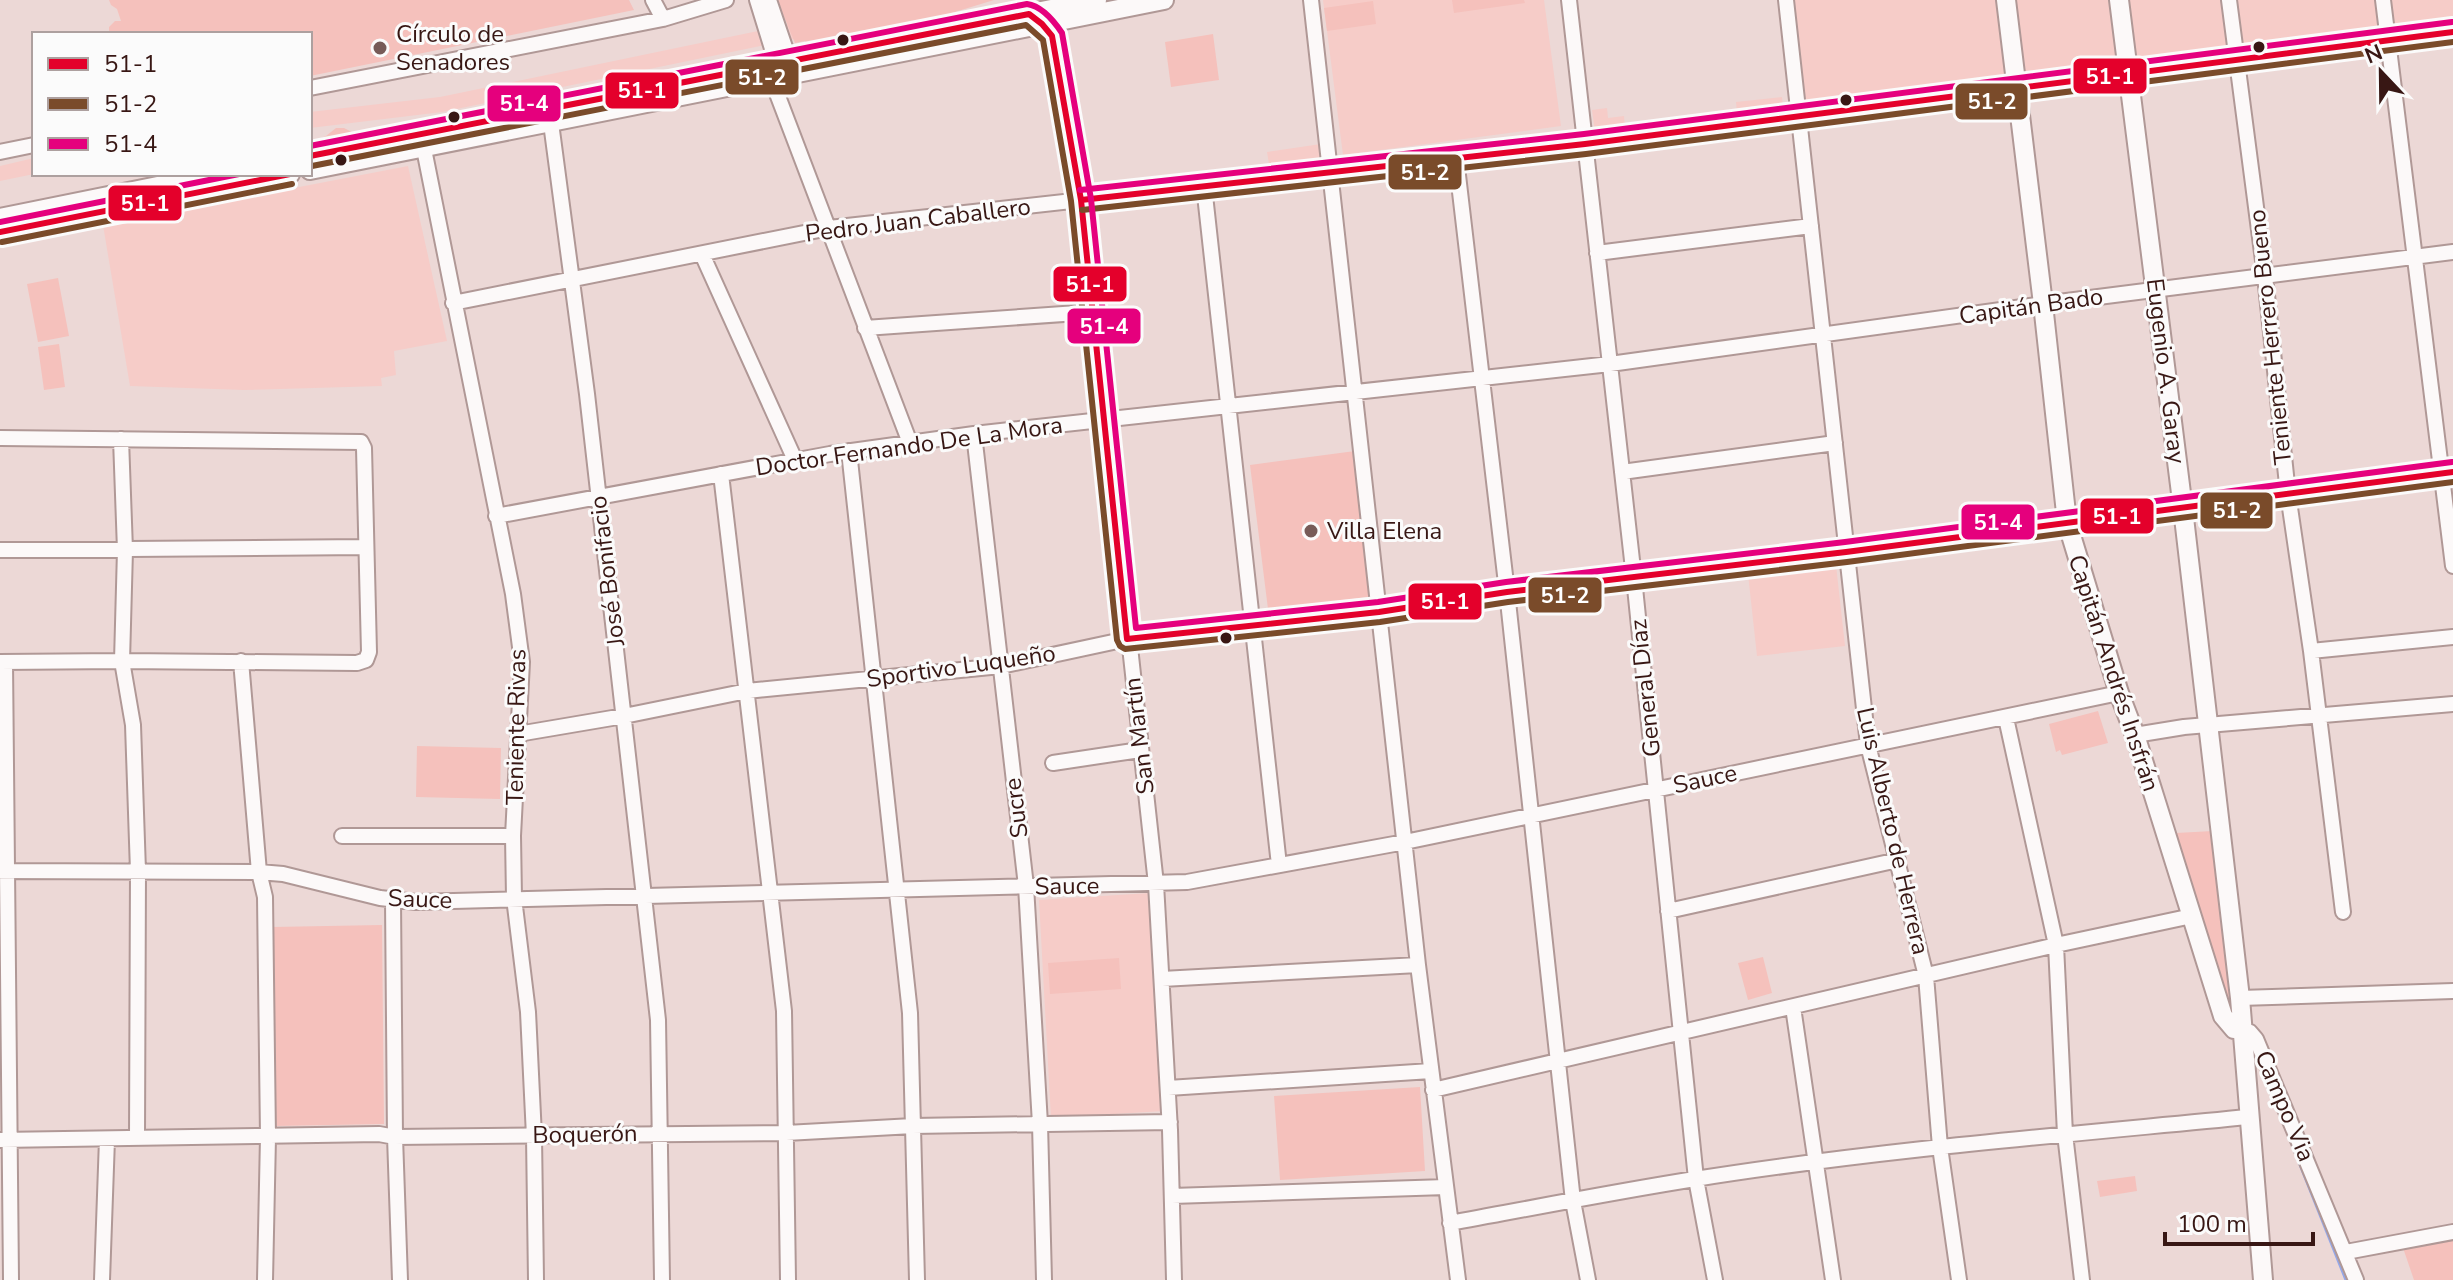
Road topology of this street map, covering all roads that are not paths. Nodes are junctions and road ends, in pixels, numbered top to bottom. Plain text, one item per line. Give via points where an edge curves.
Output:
1 (653, 0) edge
2 (726, 0) edge
3 (757, 0) edge
4 (769, 0) edge
5 (1097, 0) edge
6 (1164, 0) edge
7 (1311, 0) edge
8 (1569, 0) edge
9 (1786, 0) edge
10 (2006, 0) edge
11 (2119, 0) edge
12 (2229, 0) edge
13 (2383, 0) edge
14 (663, 19) junction
15 (1036, 19) junction
16 (2453, 32) edge
17 (2388, 41) junction
18 (2237, 60) junction
19 (780, 69) junction
20 (2128, 74) junction
21 (312, 88) edge
22 (2018, 88) junction
23 (1799, 116) junction
24 (551, 123) junction
25 (422, 142) junction
26 (1585, 144) junction
27 (32, 145) edge
28 (0, 152) edge
29 (312, 156) edge
30 (1456, 158) junction
31 (312, 170) edge
32 (1330, 172) junction
33 (207, 176) edge
34 (280, 176) edge
35 (1204, 186) junction
36 (1081, 200) junction
37 (0, 218) edge
38 (1811, 226) junction
39 (829, 228) junction
40 (0, 232) edge
41 (2453, 252) edge
42 (1597, 253) junction
43 (702, 254) junction
44 (2415, 257) junction
45 (2265, 276) junction
46 (572, 278) junction
47 (2155, 290) junction
48 (453, 303) junction
49 (2043, 304) junction
50 (1092, 312) junction
51 (865, 328) junction
52 (1823, 335) junction
53 (1610, 364) junction
54 (1482, 376) junction
55 (1354, 391) junction
56 (1227, 407) junction
57 (1104, 419) junction
58 (974, 434) junction
59 (0, 438) edge
60 (121, 439) junction
61 (910, 443) junction
62 (1835, 443) junction
63 (849, 451) junction
64 (795, 460) junction
65 (1622, 472) junction
66 (2447, 472) edge
67 (721, 474) junction
68 (2288, 494) junction
69 (599, 497) junction
70 (2183, 509) junction
71 (496, 516) junction
72 (2067, 522) junction
73 (366, 547) junction
74 (0, 550) edge
75 (125, 550) junction
76 (1846, 552) junction
77 (2453, 566) edge
78 (1634, 578) junction
79 (1507, 592) junction
80 (1379, 612) junction
81 (1251, 626) junction
82 (2453, 637) edge
83 (1127, 639) junction
84 (2311, 651) junction
85 (122, 661) junction
86 (241, 661) junction
87 (2, 662) edge
88 (1001, 666) junction
89 (874, 679) junction
90 (747, 691) junction
91 (2119, 693) junction
92 (2453, 704) edge
93 (624, 716) junction
94 (2318, 716) junction
95 (2006, 718) junction
96 (2209, 725) junction
97 (518, 734) junction
98 (2135, 735) junction
99 (1868, 745) junction
100 (1140, 750) junction
101 (1053, 763) dead end
102 (1655, 789) junction
103 (1531, 815) junction
104 (342, 836) dead end
105 (513, 836) junction
106 (1405, 842) junction
107 (1898, 860) junction
108 (1279, 865) junction
109 (4, 871) edge
110 (138, 871) junction
111 (259, 872) junction
112 (1156, 884) junction
113 (1026, 886) junction
114 (898, 889) junction
115 (770, 891) junction
116 (644, 894) junction
117 (514, 898) junction
118 (393, 900) junction
119 (1668, 911) junction
120 (2343, 912) dead end
121 (2192, 916) junction
122 (2056, 945) junction
123 (1418, 965) junction
124 (1926, 976) junction
125 (1162, 979) junction
126 (2453, 991) edge
127 (2240, 998) junction
128 (1793, 1007) junction
129 (2241, 1029) junction
130 (1681, 1033) junction
131 (1557, 1061) junction
132 (1430, 1068) junction
133 (1168, 1088) junction
134 (1433, 1090) junction
135 (2248, 1117) junction
136 (1170, 1122) junction
137 (1040, 1124) junction
138 (913, 1126) junction
139 (659, 1133) junction
140 (786, 1133) junction
141 (2065, 1134) junction
142 (534, 1136) junction
143 (268, 1137) junction
144 (395, 1137) junction
145 (137, 1138) junction
146 (107, 1139) junction
147 (4, 1140) edge
148 (1940, 1147) junction
149 (1816, 1163) junction
150 (1696, 1179) junction
151 (1446, 1187) junction
152 (1172, 1196) junction
153 (1573, 1201) junction
154 (1450, 1223) junction
155 (2453, 1232) edge
156 (2346, 1252) junction
157 (11, 1280) edge
158 (102, 1280) edge
159 (265, 1280) edge
160 (400, 1280) edge
161 (536, 1280) edge
162 (662, 1280) edge
163 (788, 1280) edge
164 (917, 1280) edge
165 (1044, 1280) edge
166 (1174, 1280) edge
167 (1458, 1280) edge
168 (1588, 1280) edge
169 (1715, 1280) edge
170 (1833, 1280) edge
171 (1959, 1280) edge
172 (2082, 1280) edge
173 (2263, 1280) edge
174 (2356, 1280) edge

1 - 14 street
2 - 14 street
3 - 19 street
4 - 19 street
5 - 15 main road
6 - 15 main road
7 - 32 street
8 - 26 street, General Díaz
9 - 23 street, Luis Alberto de Herrera
10 - 22 main road, Capitán Andrés Insfrán
11 - 20 main road, Eugenio A. Garay
12 - 18 street, Teniente Herrero Bueno
13 - 17 street
14 - 21 street
15 - 19 main road
15 - 36 street, San Martín via 1052,36
16 - 17 street, Pedro Juan Caballero
17 - 18 street, Pedro Juan Caballero
17 - 44 street
18 - 20 street, Pedro Juan Caballero
18 - 45 street, Teniente Herrero Bueno
19 - 24 main road
19 - 25 main road
19 - 39 street via 776,91
20 - 22 street, Pedro Juan Caballero
20 - 47 main road, Eugenio A. Garay
22 - 23 street, Pedro Juan Caballero
22 - 49 main road, Capitán Andrés Insfrán
23 - 26 street, Pedro Juan Caballero
23 - 38 street, Luis Alberto de Herrera
24 - 25 main road
24 - 46 street, José Bonifacio
25 - 29 main road
25 - 31 main road
25 - 48 street, Teniente Rivas
26 - 30 street, Pedro Juan Caballero
26 - 42 street, General Díaz
27 - 28 street
30 - 32 street, Pedro Juan Caballero
30 - 54 street
32 - 35 street, Pedro Juan Caballero
32 - 55 street
33 - 37 main road
34 - 40 main road
35 - 36 street, Pedro Juan Caballero
35 - 56 street
36 - 39 street, Pedro Juan Caballero
36 - 50 street, San Martín
38 - 42 street
38 - 52 street, Luis Alberto de Herrera
39 - 43 street, Pedro Juan Caballero
39 - 51 street
41 - 44 street, Capitán Bado
42 - 53 street, General Díaz
43 - 46 street, Pedro Juan Caballero
43 - 64 street
44 - 45 street, Capitán Bado
44 - 66 street
45 - 47 street, Capitán Bado
45 - 68 street, Teniente Herrero Bueno
46 - 48 street, Pedro Juan Caballero
46 - 69 street, José Bonifacio
47 - 49 street, Capitán Bado
47 - 70 main road, Eugenio A. Garay
48 - 71 street, Teniente Rivas
49 - 52 street, Capitán Bado
49 - 72 main road, Capitán Andrés Insfrán
50 - 51 street
50 - 57 street, San Martín
51 - 61 street
52 - 53 street, Capitán Bado
52 - 62 street, Luis Alberto de Herrera
53 - 54 street, Doctor Fernando De La Mora
53 - 65 street, General Díaz
54 - 55 street, Doctor Fernando De La Mora
54 - 79 street
55 - 56 street, Doctor Fernando De La Mora
55 - 80 street
56 - 57 street, Doctor Fernando De La Mora
56 - 81 street
57 - 58 street, Doctor Fernando De La Mora
57 - 83 street, San Martín
58 - 61 street, Doctor Fernando De La Mora
58 - 88 street, Sucre
59 - 60 street
60 - 73 street via 361,442
60 - 75 street
61 - 63 street, Doctor Fernando De La Mora
62 - 65 street
62 - 76 street, Luis Alberto de Herrera
63 - 64 street, Doctor Fernando De La Mora
63 - 89 street
64 - 67 street, Doctor Fernando De La Mora
65 - 78 street, General Díaz
66 - 68 street, Sportivo Luqueño
66 - 77 street
67 - 69 street, Doctor Fernando De La Mora
67 - 90 street
68 - 70 street, Sportivo Luqueño
68 - 84 street, Teniente Herrero Bueno
69 - 71 street, Doctor Fernando De La Mora
69 - 93 street, José Bonifacio
70 - 72 street, Sportivo Luqueño
70 - 96 main road, Eugenio A. Garay
71 - 97 street, Teniente Rivas via 522,662
72 - 76 street, Sportivo Luqueño
72 - 91 main road, Capitán Andrés Insfrán
73 - 75 street
73 - 86 street via 366,660
74 - 75 street
75 - 85 street
76 - 78 street, Sportivo Luqueño
76 - 99 street, Luis Alberto de Herrera
78 - 79 street, Sportivo Luqueño
78 - 102 street, General Díaz
79 - 80 street, Sportivo Luqueño
79 - 103 street
80 - 81 street, Sportivo Luqueño
80 - 106 street
81 - 83 street, Sportivo Luqueño
81 - 108 street
82 - 84 street
83 - 88 street, Sportivo Luqueño
83 - 100 street, San Martín
84 - 94 street, Teniente Herrero Bueno
85 - 86 street
85 - 87 street
85 - 110 street via 133,725
86 - 111 street
87 - 109 street
88 - 89 street, Sportivo Luqueño
88 - 113 street, Sucre
89 - 90 street, Sportivo Luqueño
89 - 114 street
90 - 93 street, Sportivo Luqueño
90 - 115 street
91 - 95 street, Sauce
91 - 98 main road, Capitán Andrés Insfrán
92 - 94 street
93 - 97 street, Sportivo Luqueño
93 - 116 street, José Bonifacio
94 - 96 street
94 - 120 street, Teniente Herrero Bueno
95 - 99 street, Sauce
95 - 122 street
96 - 98 street
96 - 127 main road, Eugenio A. Garay
97 - 105 street, Teniente Rivas
98 - 121 main road, Capitán Andrés Insfrán
99 - 102 street, Sauce
99 - 107 street, Luis Alberto de Herrera
100 - 101 street
100 - 112 street, San Martín
102 - 103 street, Sauce
102 - 119 street, General Díaz
103 - 106 street, Sauce
103 - 131 street
104 - 105 street
105 - 117 street, Teniente Rivas
106 - 108 street, Sauce
106 - 123 street
107 - 119 street
107 - 124 street, Luis Alberto de Herrera
108 - 112 street, Sauce
109 - 110 street, Sauce
109 - 147 street
110 - 111 street, Sauce
110 - 145 street
111 - 118 street, Sauce
111 - 143 street via 265,897
112 - 113 street, Sauce
112 - 125 street, San Martín
113 - 114 street, Sauce
113 - 137 street, Sucre
114 - 115 street, Sauce
114 - 138 street via 910,1013
115 - 116 street, Sauce
115 - 140 street via 784,1011
116 - 117 street, Sauce
116 - 139 street, José Bonifacio via 658,1020
117 - 118 street, Sauce
117 - 142 street, Teniente Rivas via 528,1012
118 - 144 street
119 - 130 street, General Díaz
121 - 122 street
121 - 129 main road, Capitán Andrés Insfrán via 2223,1016 2234,1029
122 - 124 street
122 - 141 street
123 - 125 street
123 - 132 street
124 - 128 street
124 - 148 street, Luis Alberto de Herrera
125 - 133 street, San Martín
126 - 127 street
127 - 129 main road, Eugenio A. Garay
128 - 130 street
128 - 149 street
129 - 135 main road
129 - 156 street, Campo Via via 2256,1039
130 - 131 street
130 - 150 street, General Díaz
131 - 134 street
131 - 153 street
132 - 133 street
132 - 134 street
133 - 136 street, San Martín
134 - 151 street
135 - 141 street
135 - 173 main road
136 - 137 street, Boquerón
136 - 152 street, San Martín
137 - 138 street, Boquerón
137 - 165 street, Sucre
138 - 140 street, Boquerón
138 - 164 street
139 - 140 street, Boquerón
139 - 142 street, Boquerón
139 - 162 street, José Bonifacio
140 - 163 street
141 - 148 street
141 - 172 street
142 - 144 street, Boquerón
142 - 161 street, Teniente Rivas
143 - 144 street, Boquerón
143 - 145 street, Boquerón
143 - 159 street
144 - 160 street
145 - 146 street, Boquerón
146 - 147 street, Boquerón
146 - 158 street
147 - 157 street
148 - 149 street
148 - 171 street, Luis Alberto de Herrera
149 - 150 street
149 - 170 street
150 - 153 street
150 - 169 street, General Díaz
151 - 152 street
151 - 154 street
152 - 166 street, San Martín
153 - 154 street
153 - 168 street
154 - 167 street
155 - 156 street
156 - 174 street, Campo Via

